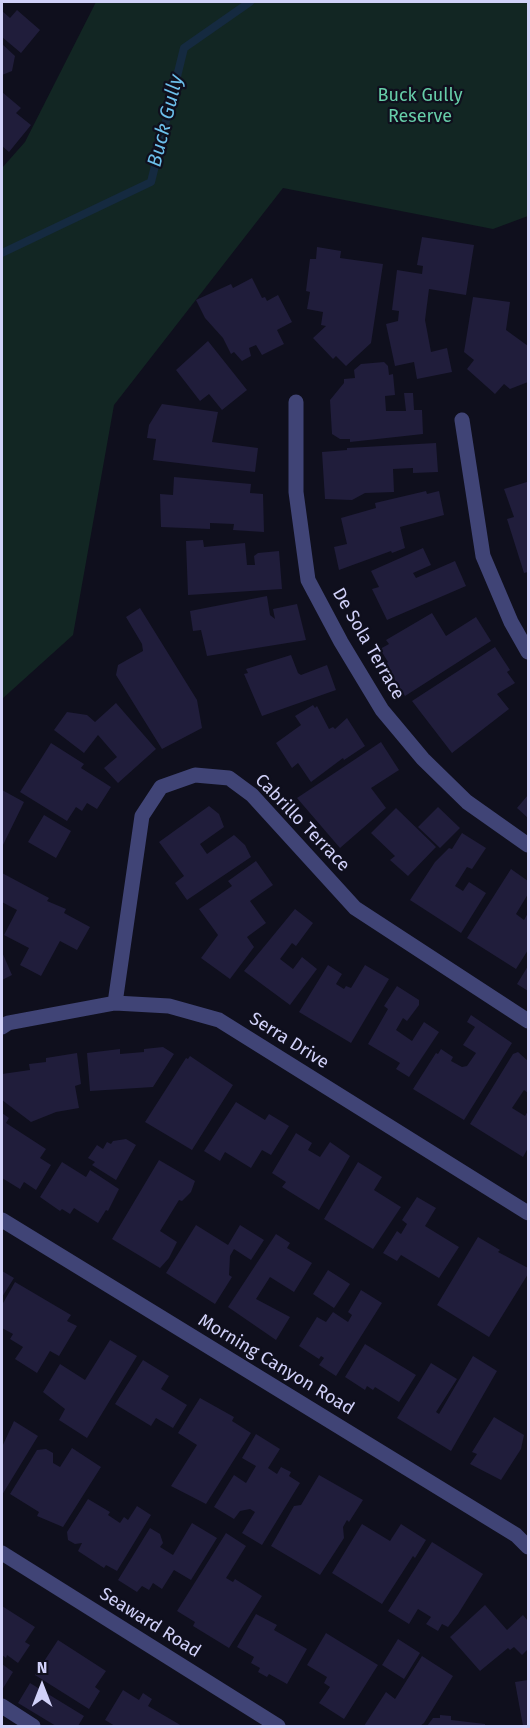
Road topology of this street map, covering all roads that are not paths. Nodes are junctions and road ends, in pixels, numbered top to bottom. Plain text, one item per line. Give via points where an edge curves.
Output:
1 (296, 402) dead end
2 (462, 420) dead end
3 (528, 652) edge
4 (528, 845) edge
5 (115, 1003) junction
6 (528, 1021) edge
7 (2, 1027) edge
8 (528, 1213) edge
9 (2, 1220) edge
10 (528, 1547) edge
11 (2, 1553) edge
12 (2, 1706) edge
13 (33, 1726) edge
14 (278, 1726) edge

1 - 4 street, De Sola Terrace via 296,492 308,579 382,710 466,802
2 - 3 street via 483,556
5 - 6 street, Cabrillo Terrace via 142,816 161,787 195,775 229,778 252,795 356,908
5 - 7 street, Serra Drive
5 - 8 street, Serra Drive via 169,1006 219,1020
9 - 10 street, Morning Canyon Road via 516,1535
11 - 14 street, Seaward Road
12 - 13 street

